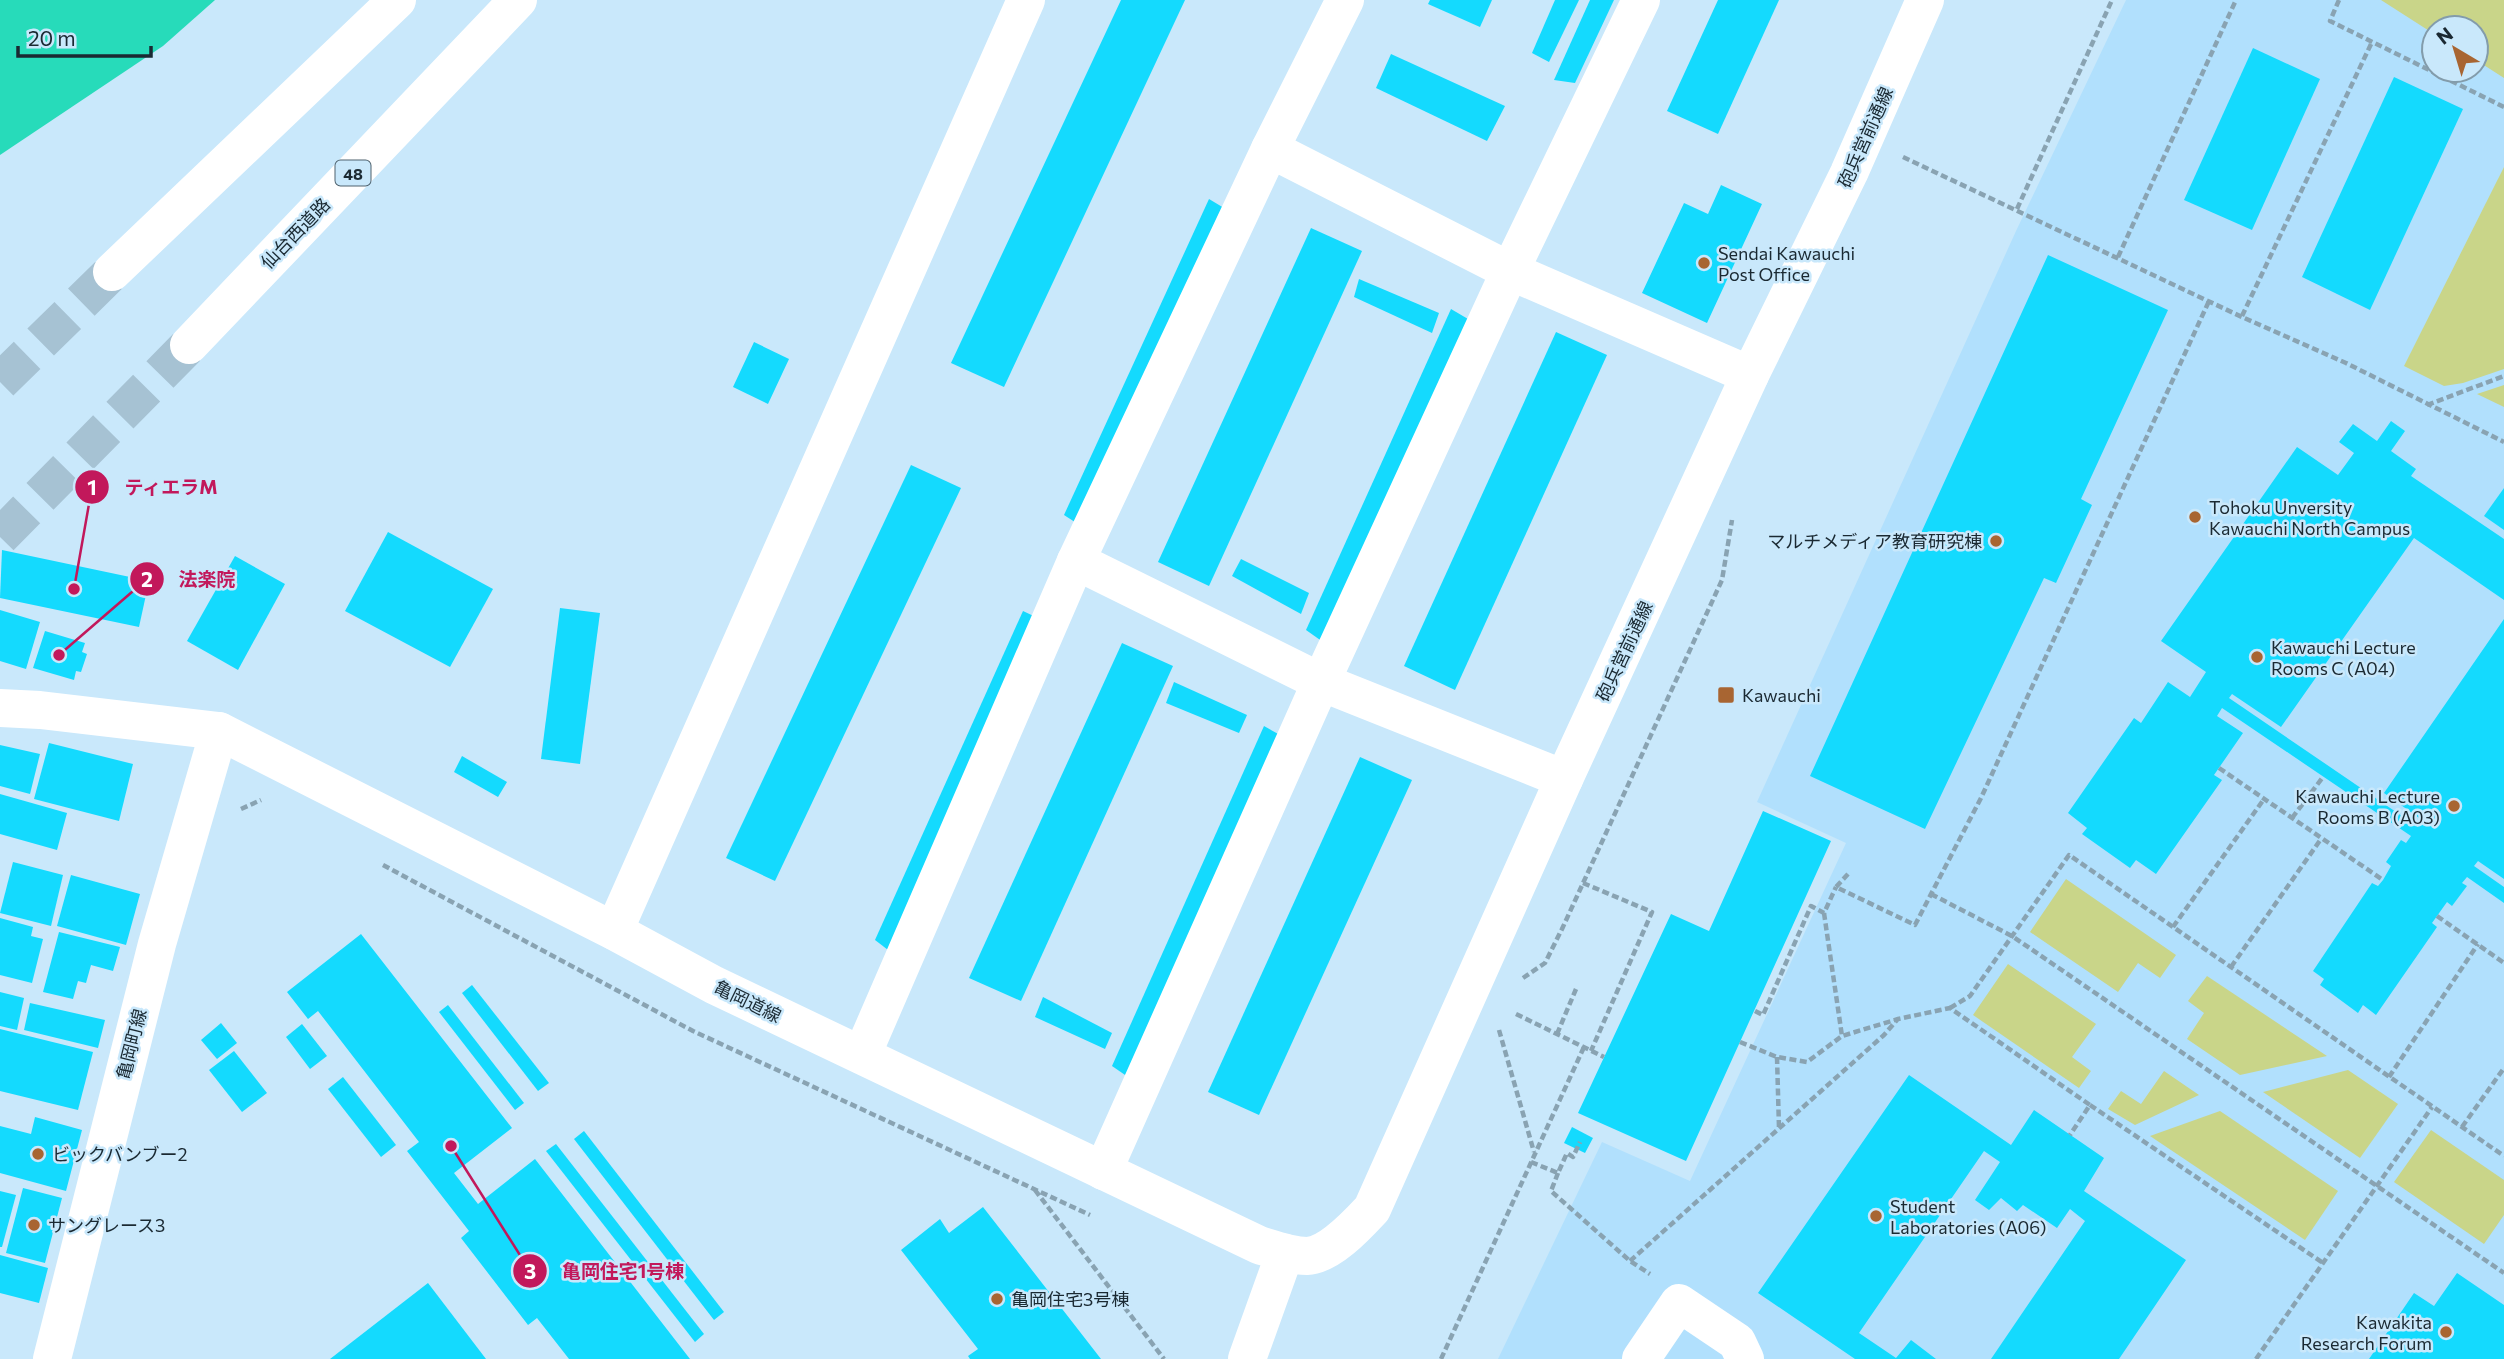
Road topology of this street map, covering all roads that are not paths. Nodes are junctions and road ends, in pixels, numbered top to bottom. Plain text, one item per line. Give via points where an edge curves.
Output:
1 (397, 0) edge
2 (518, 0) edge
3 (1026, 0) edge
4 (1345, 0) edge
5 (1641, 0) edge
6 (1925, 0) edge
7 (1270, 149) junction
8 (1510, 271) junction
9 (113, 272) tunnel mouth
10 (189, 345) tunnel mouth
11 (1751, 375) junction
12 (1076, 561) junction
13 (1321, 682) junction
14 (0, 708) edge
15 (219, 731) junction
16 (1564, 779) junction
17 (614, 931) junction
18 (862, 1055) junction
19 (1103, 1171) junction
20 (1285, 1253) junction
21 (52, 1359) edge
22 (1247, 1359) edge
23 (1641, 1359) edge
24 (1745, 1359) edge

1 - 9 main road
2 - 10 main road, 仙台西道路 / 48
3 - 17 main road
4 - 7 main road
5 - 8 main road
6 - 11 main road, 砲兵営前通線 via 1849,173
7 - 8 main road
7 - 12 main road
8 - 11 main road
8 - 13 main road
11 - 16 main road, 砲兵営前通線
12 - 13 main road
12 - 18 main road
13 - 16 main road
13 - 19 main road
14 - 15 main road, 亀岡道線
15 - 17 main road, 亀岡道線
15 - 21 main road, 亀岡町線 via 157,944
16 - 20 main road, 砲兵営前通線 via 1372,1209 1345,1239 1310,1256
17 - 18 main road, 亀岡道線
18 - 19 main road, 亀岡道線
19 - 20 main road, 亀岡道線
20 - 22 main road
23 - 24 main road via 1679,1303 1737,1342

